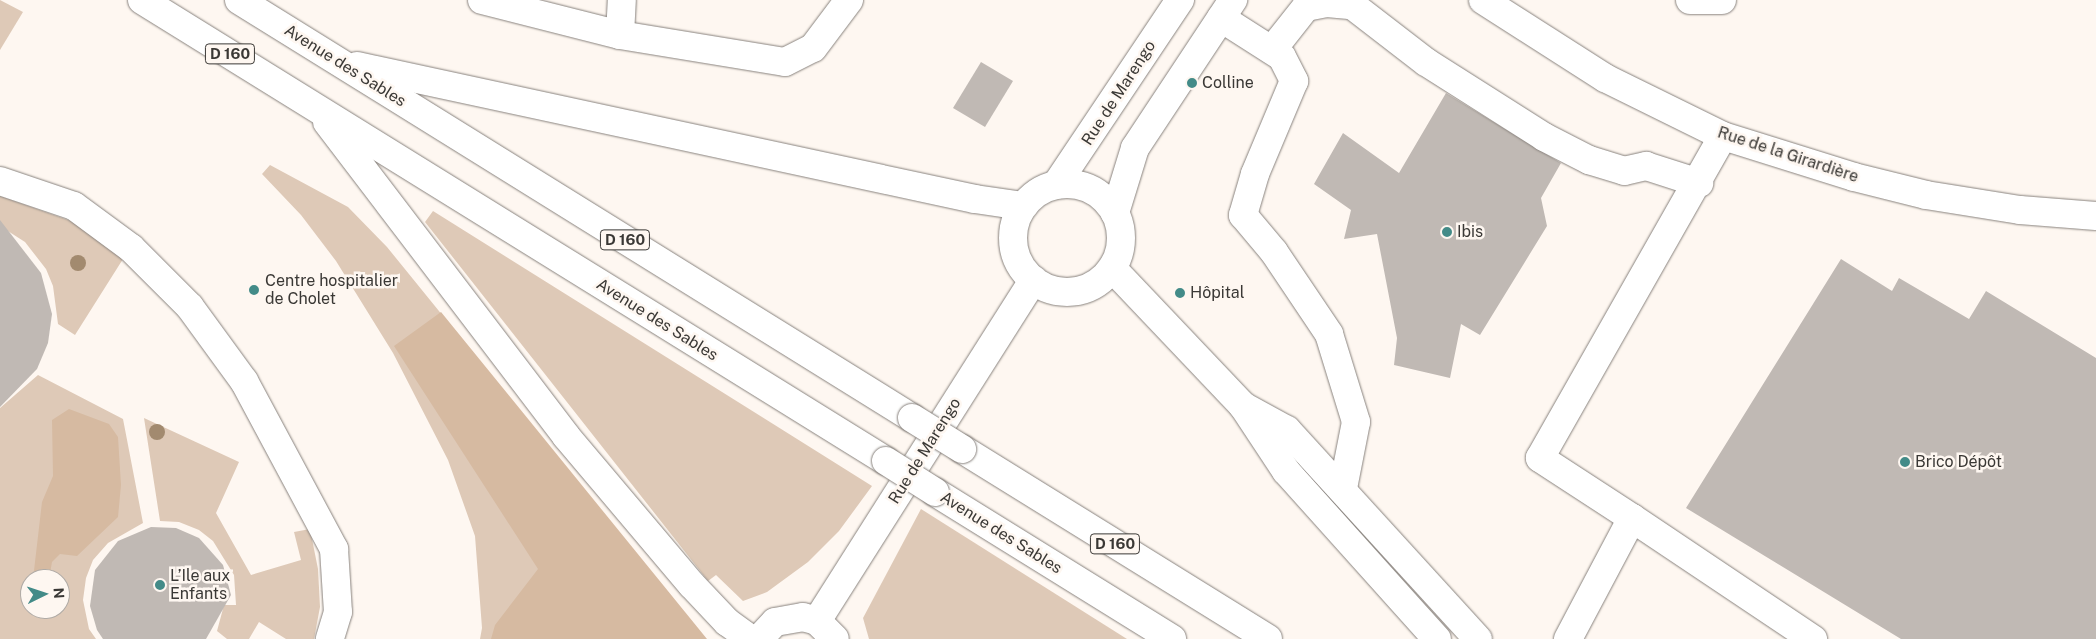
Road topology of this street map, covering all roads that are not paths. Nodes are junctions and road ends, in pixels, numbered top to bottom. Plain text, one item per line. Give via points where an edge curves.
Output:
1 (142, 0) edge
2 (238, 0) edge
3 (482, 0) edge
4 (622, 0) edge
5 (849, 0) edge
6 (1180, 0) edge
7 (1483, 0) edge
8 (1722, 0) edge
9 (1692, 1) edge
10 (1227, 9) edge
11 (620, 34) junction
12 (1272, 50) junction
13 (339, 62) junction
14 (318, 109) junction
15 (1723, 136) junction
16 (0, 182) edge
17 (1699, 184) junction
18 (1056, 185) junction
19 (1023, 206) junction
20 (1115, 213) junction
21 (2096, 216) edge
22 (1112, 268) junction
23 (1033, 280) junction
24 (1243, 406) junction
25 (937, 433) junction
26 (1343, 488) junction
27 (1632, 518) junction
28 (826, 630) edge
29 (330, 639) edge
30 (750, 639) edge
31 (759, 639) edge
32 (1172, 639) edge
33 (1268, 639) edge
34 (1436, 639) edge
35 (1478, 639) edge
36 (1568, 639) edge
37 (1813, 639) edge

1 - 14 main road, Avenue des Sables / D 160
2 - 13 main road, Avenue des Sables / D 160
3 - 11 main road
4 - 11 main road
5 - 11 main road via 813,48 785,62
6 - 18 main road, Rue de Marengo
7 - 15 main road, Rue de la Girardière via 1605,78
8 - 9 main road
10 - 12 main road
10 - 20 main road via 1135,148
12 - 17 main road via 1306,7 1327,3 1352,5 1426,62 1544,137 1589,160 1624,171 1646,166
12 - 26 main road via 1282,57 1294,81 1255,174 1243,215 1274,252 1329,334 1356,422
13 - 19 main road via 965,197
13 - 25 main road, Avenue des Sables / D 160, bridge
14 - 30 main road via 566,436 692,585 727,622
14 - 32 main road, Avenue des Sables / D 160, bridge
15 - 17 main road
15 - 21 main road, Rue de la Girardière via 1854,177 1926,195 2020,210
16 - 29 main road via 74,206 131,248 190,307 244,381 334,549 338,612
17 - 27 main road via 1540,458
18 - 19 main road, Rue de Marengo via 1043,189
18 - 20 main road via 1090,189
19 - 23 main road via 1016,220 1014,253
20 - 22 main road via 1121,241
22 - 23 main road via 1100,281 1066,292
22 - 24 main road
23 - 25 main road, Rue de Marengo
24 - 26 main road via 1287,430
24 - 34 main road via 1286,471
25 - 28 main road, Rue de Marengo
25 - 33 main road, Avenue des Sables / D 160, bridge
26 - 35 main road
27 - 36 main road
27 - 37 main road
28 - 31 main road, Rue de Marengo via 789,617 775,622

